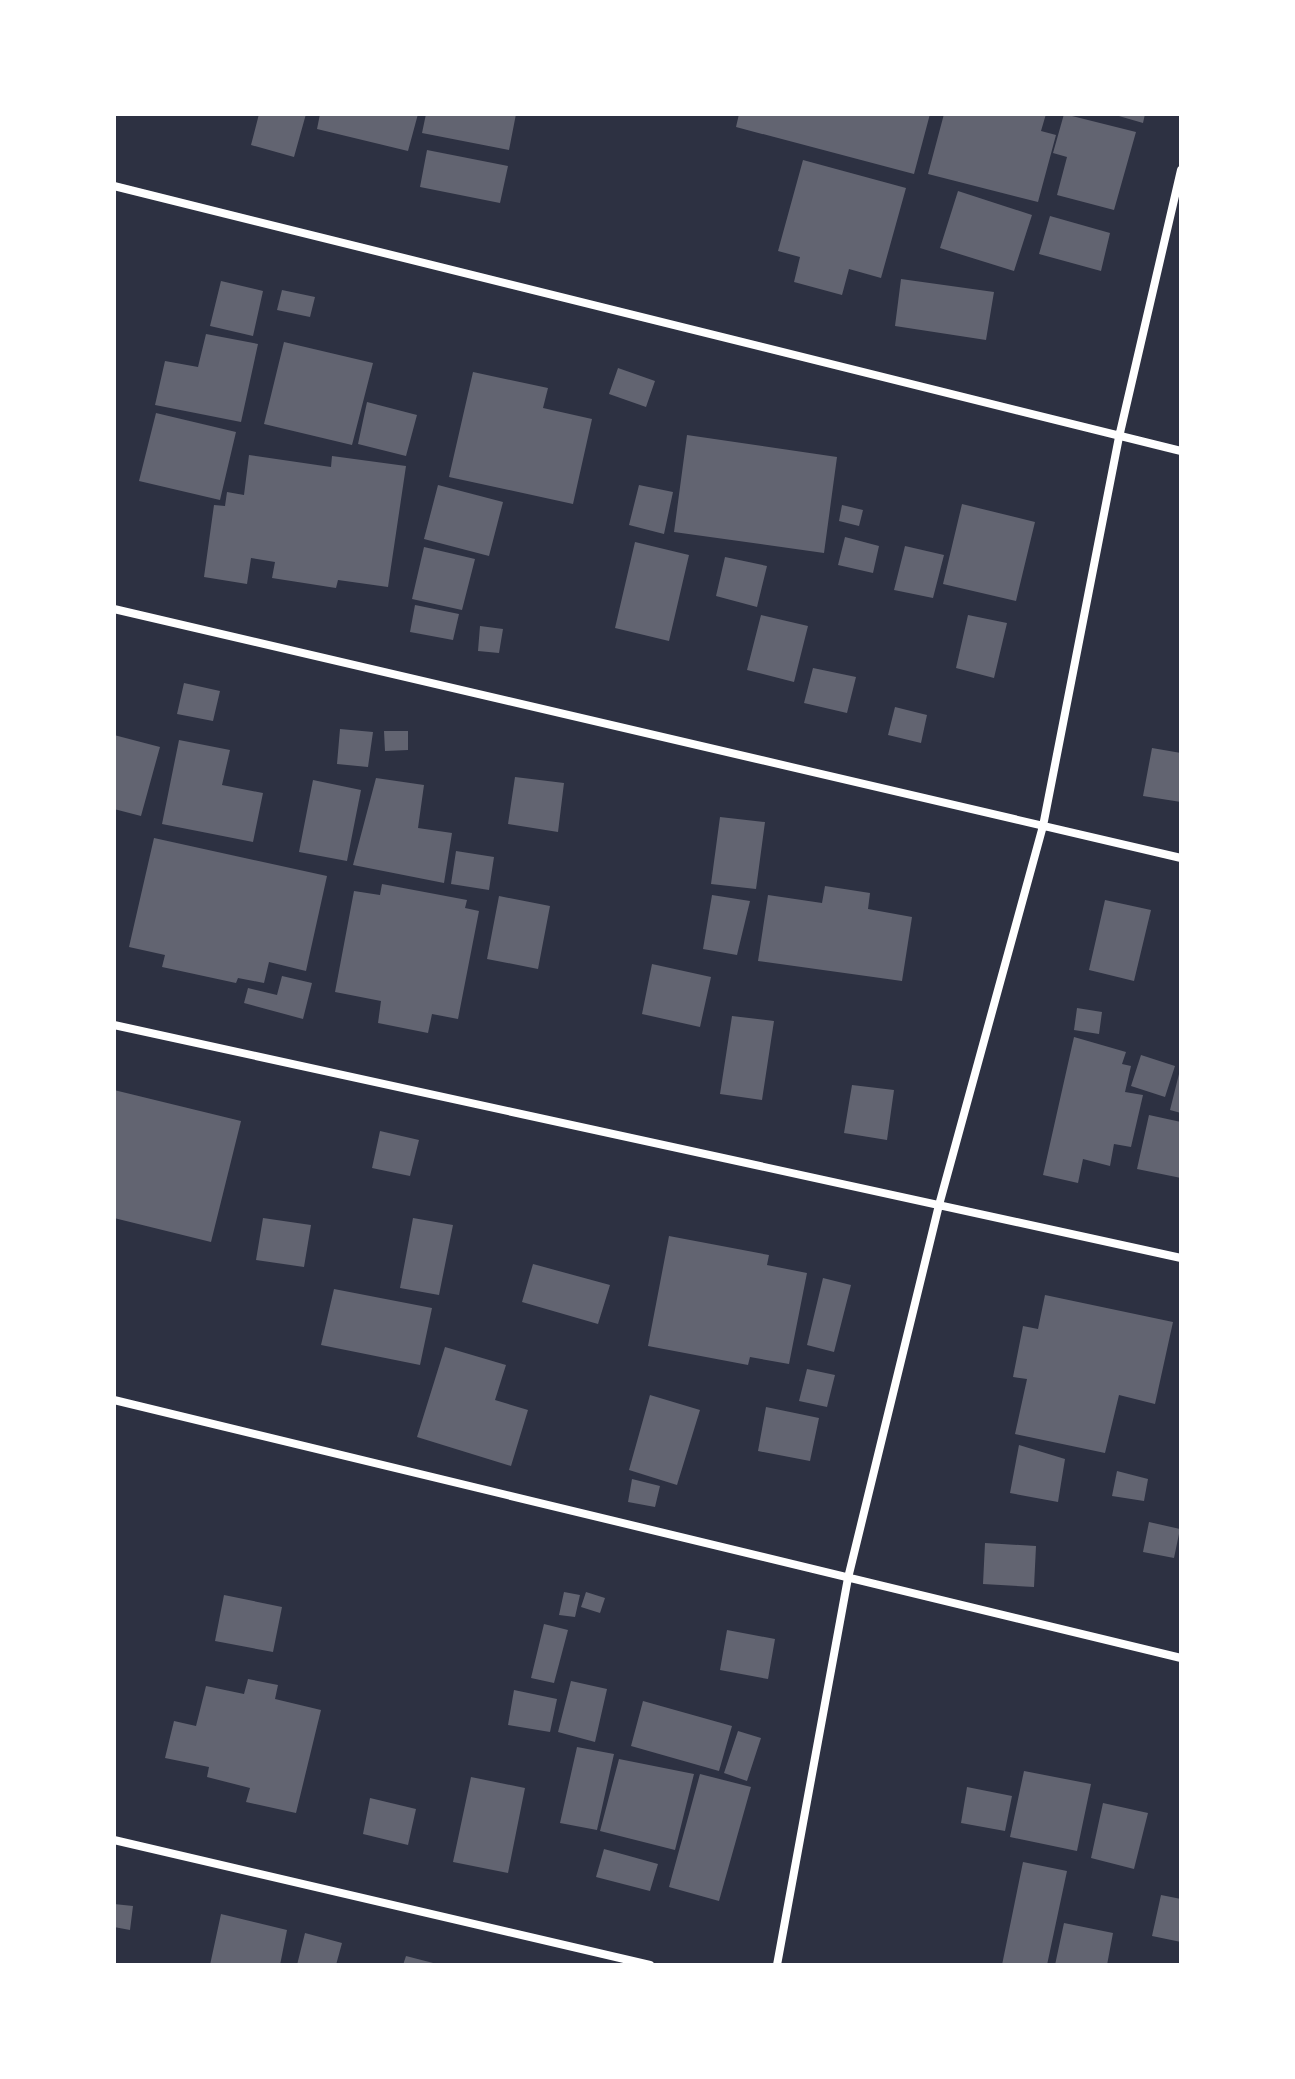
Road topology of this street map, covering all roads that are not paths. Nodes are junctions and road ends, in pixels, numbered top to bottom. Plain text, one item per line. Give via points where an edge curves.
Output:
1 (1181, 170) edge
2 (114, 186) edge
3 (1119, 437) junction
4 (1181, 451) edge
5 (114, 609) edge
6 (1043, 826) junction
7 (1181, 858) edge
8 (114, 1025) edge
9 (939, 1205) junction
10 (1181, 1258) edge
11 (114, 1400) edge
12 (848, 1578) junction
13 (1181, 1658) edge
14 (114, 1840) edge
15 (650, 1965) edge
16 (777, 1965) edge

1 - 3 street
2 - 3 street
3 - 4 street
3 - 6 street
5 - 6 street
6 - 7 street
6 - 9 street
8 - 9 street
9 - 10 street
9 - 12 street
11 - 12 street
12 - 13 street
12 - 16 street
14 - 15 street

